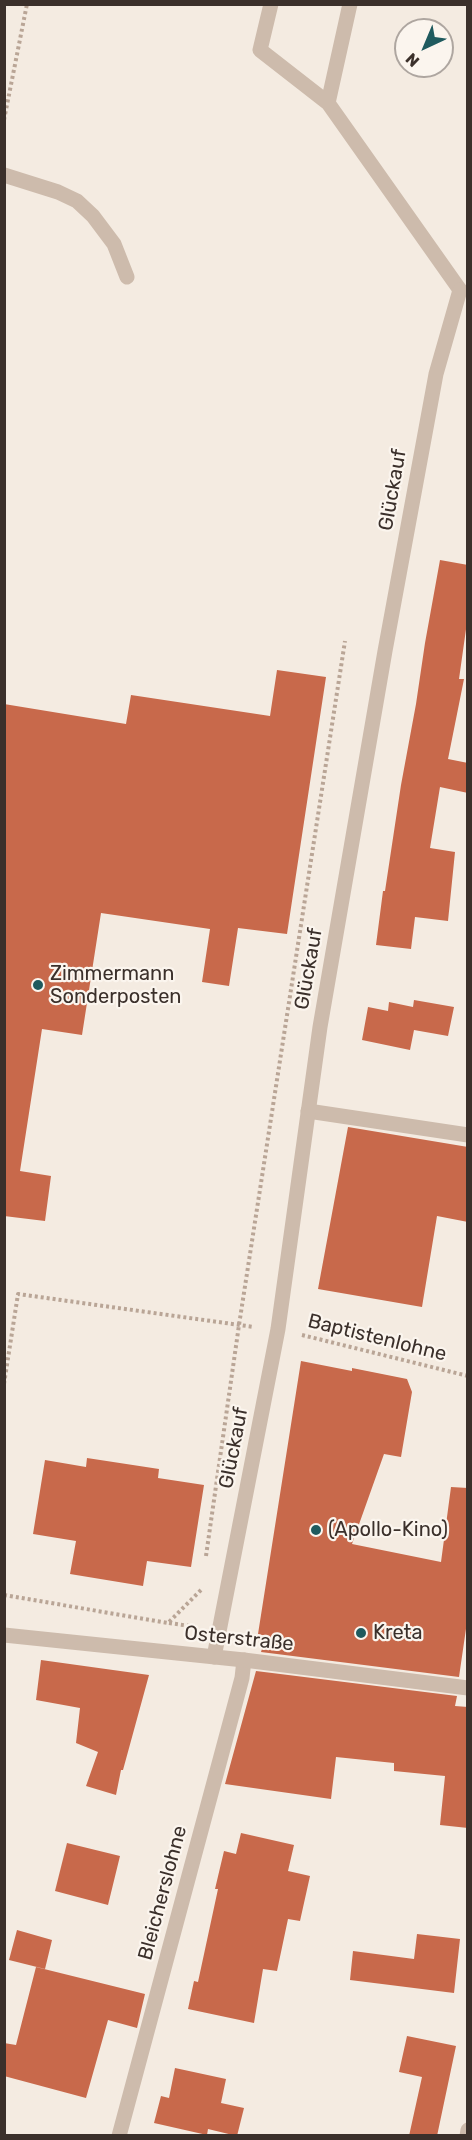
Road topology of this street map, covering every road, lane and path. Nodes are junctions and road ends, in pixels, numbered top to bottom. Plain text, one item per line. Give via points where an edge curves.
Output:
1 (27, 4) edge
2 (271, 4) edge
3 (350, 4) edge
4 (328, 103) junction
5 (4, 120) edge
6 (4, 175) edge
7 (127, 277) dead end
8 (345, 640) dead end
9 (308, 1112) junction
10 (468, 1135) edge
11 (239, 1325) junction
12 (278, 1329) junction
13 (468, 1376) edge
14 (4, 1384) edge
15 (206, 1557) dead end
16 (202, 1580) dead end
17 (4, 1595) edge
18 (4, 1635) edge
19 (214, 1657) junction
20 (244, 1660) junction
21 (468, 1688) edge
22 (468, 2130) edge
23 (119, 2136) edge
24 (467, 2136) edge

1 - 5 path
2 - 4 street via 260,50
3 - 4 street
4 - 9 street, Glückauf via 460,290 436,374
6 - 7 street via 77,201 114,244
8 - 11 path
9 - 10 street
9 - 12 street, Glückauf
11 - 12 path, Baptistenlohne
11 - 14 path, Baptistenlohne via 18,1294
11 - 15 path
12 - 13 path, Baptistenlohne
12 - 19 street, Glückauf
16 - 17 path via 201,1592 168,1623
18 - 19 street, Osterstraße
19 - 20 street, Osterstraße
20 - 21 street, Osterstraße
20 - 23 street, Bleicherslohne
22 - 24 street

